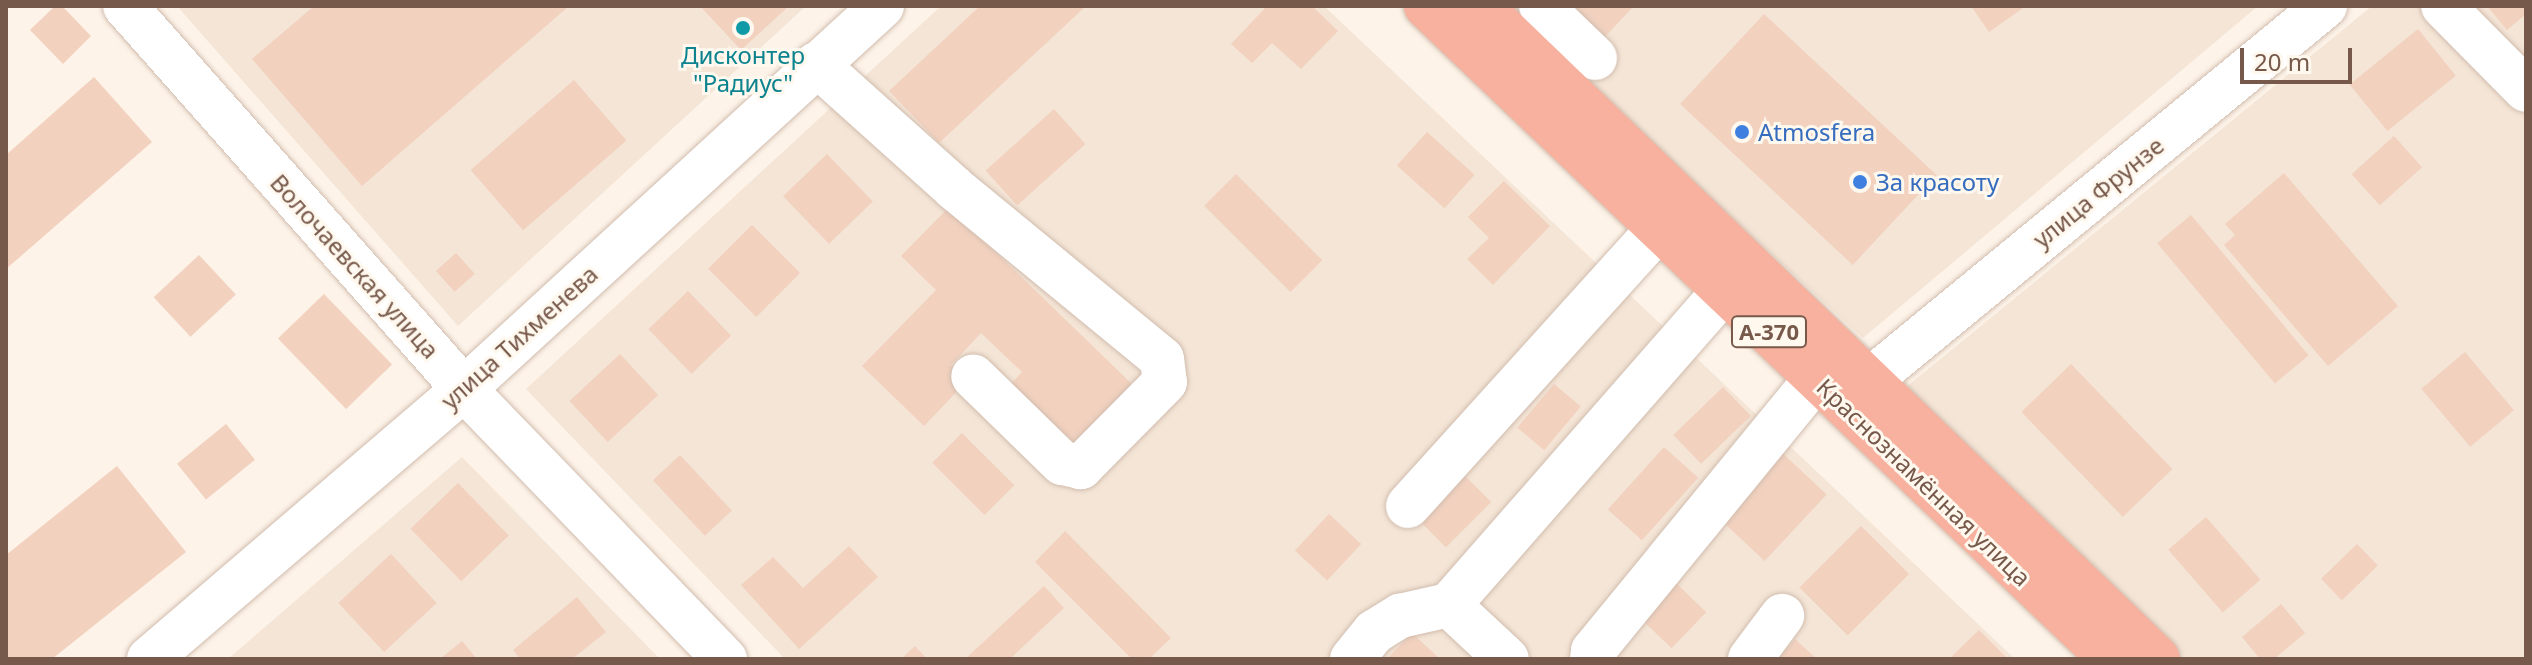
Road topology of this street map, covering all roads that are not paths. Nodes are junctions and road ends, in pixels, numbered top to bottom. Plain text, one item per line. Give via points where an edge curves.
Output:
1 (125, 6) edge
2 (882, 6) edge
3 (1426, 6) edge
4 (1480, 6) edge
5 (1541, 6) edge
6 (2325, 6) edge
7 (2443, 6) edge
8 (1595, 58) dead end
9 (816, 64) junction
10 (2526, 90) edge
11 (1659, 228) junction
12 (1726, 289) junction
13 (973, 376) dead end
14 (1816, 379) junction
15 (1871, 379) junction
16 (464, 389) junction
17 (1408, 506) dead end
18 (1449, 605) junction
19 (1782, 616) dead end
20 (149, 659) edge
21 (725, 659) edge
22 (1352, 659) edge
23 (1507, 659) edge
24 (1592, 659) edge
25 (1750, 659) edge
26 (2111, 659) edge
27 (2158, 659) edge

1 - 16 street, Волочаевская улица
2 - 9 street, улица Тихменева
3 - 11 highway, Краснознамённая улица / А-370
4 - 15 highway, Краснознамённая улица / А-370
5 - 8 street
6 - 15 street, улица Фрунзе
7 - 10 street
9 - 13 street via 954,188 1162,359 1165,382 1081,467 1062,463
9 - 16 street, улица Тихменева
11 - 12 highway, Краснознамённая улица / А-370
11 - 17 street
12 - 14 highway, Краснознамённая улица / А-370
12 - 18 street
14 - 24 street via 1593,651
14 - 26 highway, Краснознамённая улица / А-370
15 - 27 highway, Краснознамённая улица / А-370
16 - 20 street, улица Тихменева
16 - 21 street, Волочаевская улица
18 - 22 street via 1400,616 1374,632
18 - 23 street
19 - 25 street

